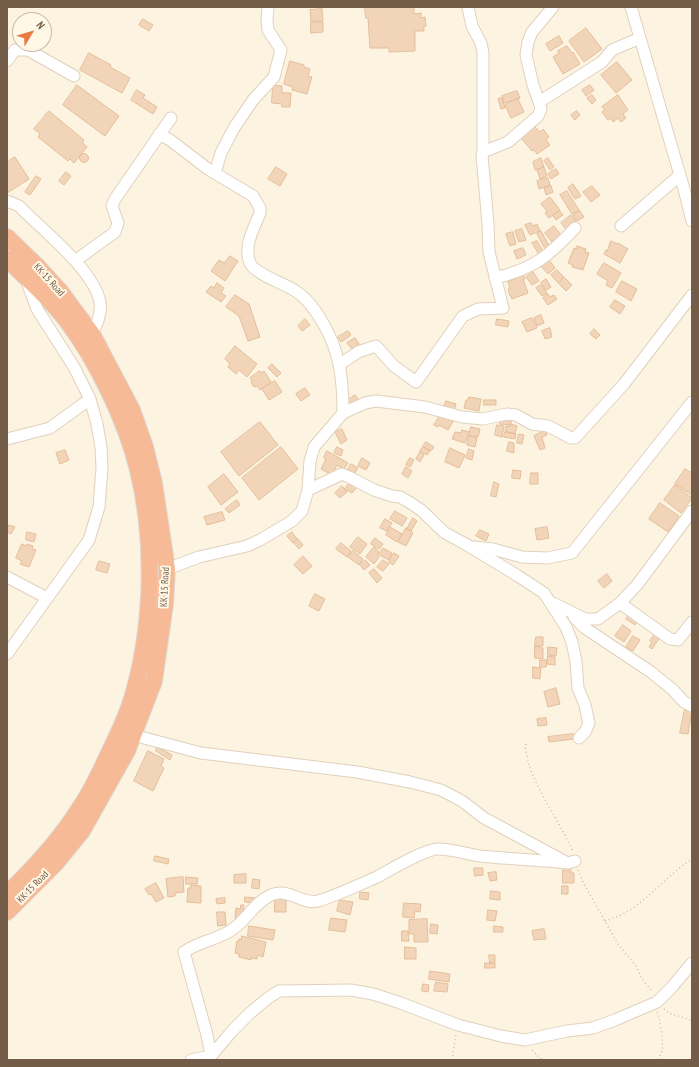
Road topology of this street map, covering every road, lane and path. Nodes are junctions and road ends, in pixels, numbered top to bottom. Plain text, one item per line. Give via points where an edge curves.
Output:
1 (268, 7) edge
2 (468, 7) edge
3 (552, 7) edge
4 (631, 7) edge
5 (640, 38) junction
6 (11, 49) edge
7 (7, 61) edge
8 (74, 76) dead end
9 (540, 102) junction
10 (171, 118) dead end
11 (159, 134) junction
12 (484, 152) junction
13 (216, 173) junction
14 (680, 175) junction
15 (7, 201) edge
16 (692, 220) edge
17 (621, 226) dead end
18 (575, 228) dead end
19 (7, 237) edge
20 (7, 258) edge
21 (75, 261) junction
22 (25, 277) junction
23 (495, 278) junction
24 (692, 295) edge
25 (92, 334) junction
26 (339, 365) junction
27 (90, 399) junction
28 (692, 402) edge
29 (343, 413) junction
30 (7, 439) edge
31 (308, 490) junction
32 (692, 511) edge
33 (469, 546) junction
34 (167, 569) junction
35 (7, 577) edge
36 (47, 598) junction
37 (549, 601) junction
38 (620, 603) junction
39 (569, 612) junction
40 (692, 622) edge
41 (7, 654) edge
42 (692, 706) edge
43 (133, 735) junction
44 (579, 738) dead end
45 (526, 744) dead end
46 (692, 859) edge
47 (571, 862) junction
48 (7, 894) edge
49 (7, 912) edge
50 (605, 921) junction
51 (692, 963) edge
52 (657, 1002) junction
53 (692, 1020) edge
54 (458, 1025) junction
55 (525, 1040) junction
56 (211, 1058) edge
57 (192, 1060) edge
58 (452, 1060) edge
59 (542, 1060) edge
60 (658, 1060) edge

1 - 13 street via 268,30 281,50 274,77 253,100 234,128 220,153
2 - 12 street via 472,26 482,43
3 - 9 street via 532,32 526,54
4 - 5 street
5 - 9 street via 612,50 602,62
5 - 14 street
6 - 7 street
6 - 8 street via 28,50
9 - 12 street via 538,116 508,142
10 - 11 street
11 - 13 street
11 - 21 street via 115,199 112,206 118,223 115,232
12 - 23 street via 482,155 489,252
13 - 26 street via 253,196 260,208 248,244 251,264 258,272 296,291 307,300 324,326
14 - 16 street
14 - 17 street
15 - 21 street via 19,206
18 - 23 street via 558,246 533,265 514,274
19 - 25 highway, KK 15 Road via 60,291
20 - 22 highway, KK 15 Road
21 - 25 street via 96,289 100,303 99,321
22 - 27 street via 37,309 74,367
22 - 48 highway, KK 15 Road via 51,301 71,327 96,366 128,437 145,505 149,576 147,625 139,671 129,707 117,736 81,807 42,859
23 - 26 street via 503,308 478,309 463,316 416,382 394,366 376,346 358,352
24 - 29 street via 624,384 574,438 548,426 532,424 516,415 507,414 483,419 462,417 425,407 376,401
25 - 34 highway, KK 15 Road via 132,410 145,447 154,483
26 - 29 street
27 - 30 street via 50,428
27 - 36 street via 101,447 99,507 88,540
28 - 33 street via 572,553 546,558 522,557
29 - 31 street via 314,447 310,461
31 - 33 street via 342,474 374,490 409,502 445,533
31 - 34 street via 302,511 279,530 247,546 199,557
32 - 38 street
33 - 37 street via 536,587
34 - 43 highway, KK 15 Road via 165,604 154,681
35 - 36 street
36 - 41 street
37 - 39 street
37 - 44 street via 566,627 572,642 578,688 589,723
38 - 39 street via 598,619 585,619
38 - 40 street via 670,640 678,640
39 - 42 street via 585,628 651,672 684,702
43 - 47 street via 201,752 357,772 441,790 462,800 484,818
43 - 49 highway, KK 15 Road via 127,752 82,831 56,863
45 - 47 path via 530,767 573,852
46 - 50 path via 623,914
47 - 50 path
47 - 56 street via 480,856 436,849 416,856 375,878 316,901 303,900 286,893 273,893 253,907 234,929 218,938 190,947 184,952
50 - 52 path via 618,944 656,996
51 - 52 street
52 - 53 path via 668,1014
52 - 55 street via 593,1028
52 - 60 path via 655,1009 660,1016 662,1037 662,1050
54 - 55 street
54 - 56 street via 373,994 351,990 279,991 250,1013
54 - 58 path
55 - 59 path
56 - 57 street

